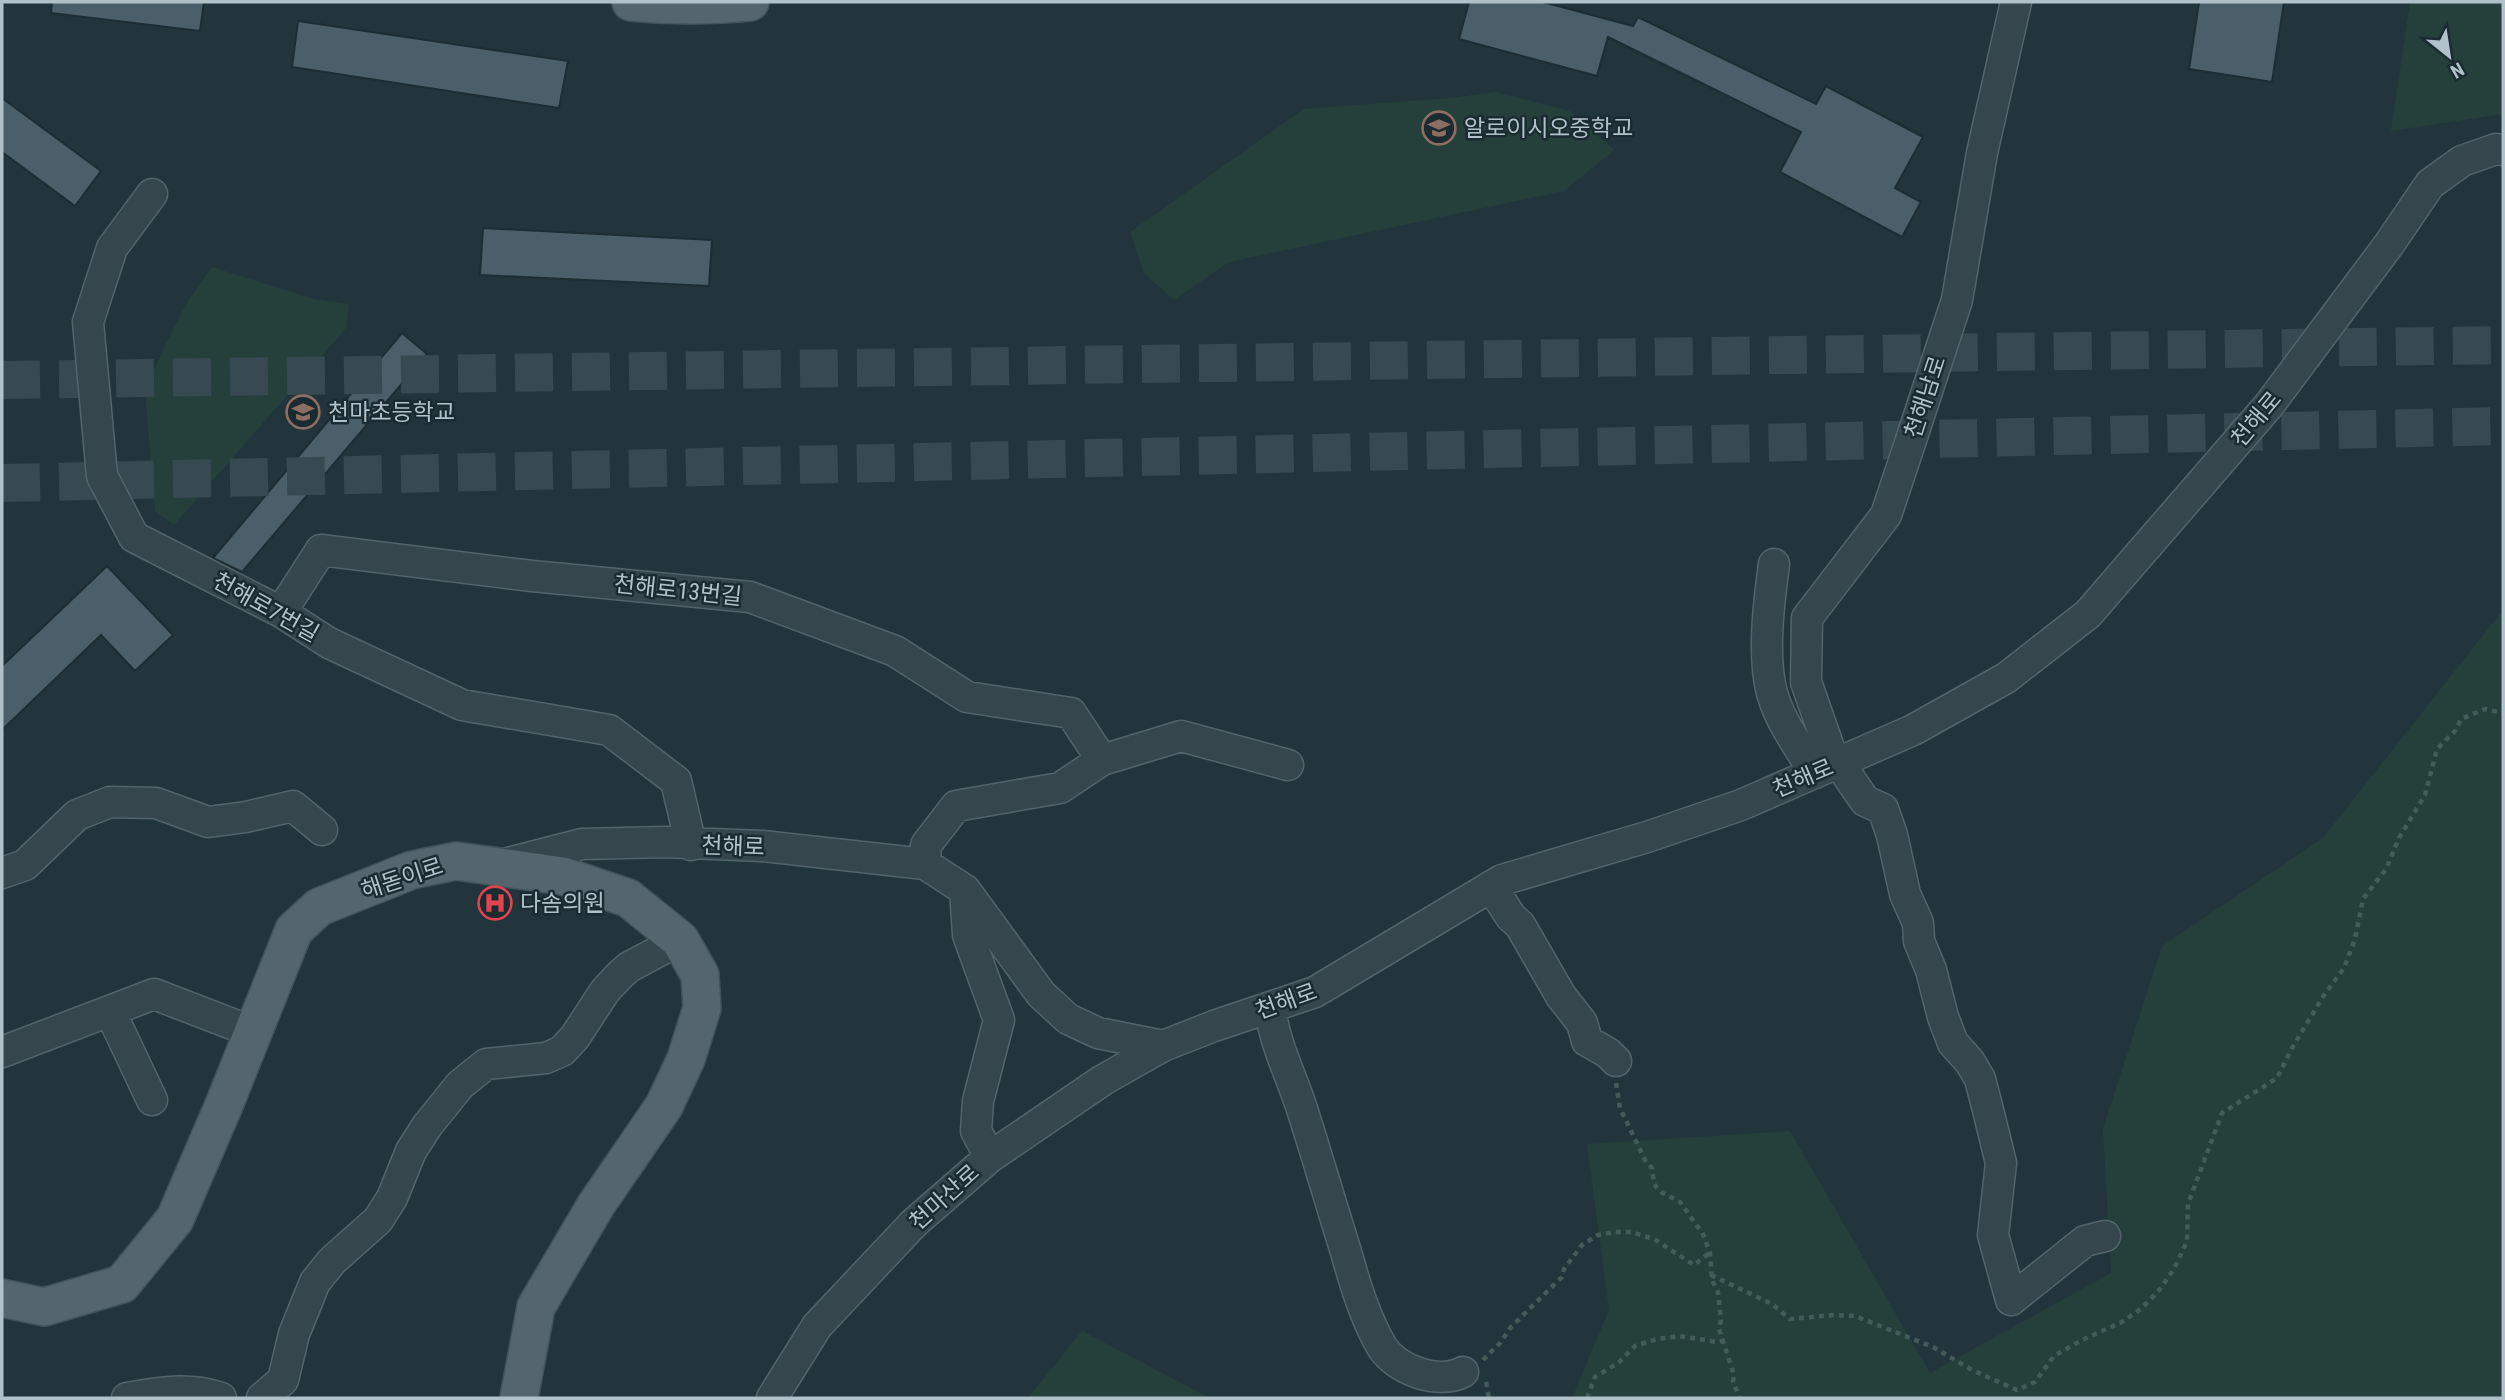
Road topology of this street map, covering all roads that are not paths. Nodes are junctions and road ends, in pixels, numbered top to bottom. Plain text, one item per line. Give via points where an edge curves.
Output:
1 (631, 2) edge
2 (750, 2) edge
3 (2016, 2) edge
4 (2503, 150) edge
5 (152, 194) dead end
6 (1774, 564) dead end
7 (281, 612) junction
8 (1102, 760) junction
9 (1288, 765) dead end
10 (1830, 767) junction
11 (322, 830) dead end
12 (691, 845) junction
13 (925, 864) junction
14 (496, 866) junction
15 (2, 873) edge
16 (1491, 886) junction
17 (965, 890) junction
18 (680, 940) junction
19 (1270, 1007) junction
20 (110, 1011) junction
21 (253, 1032) junction
22 (1163, 1046) junction
23 (2, 1052) edge
24 (1616, 1061) road end
25 (152, 1100) dead end
26 (990, 1157) junction
27 (2105, 1236) dead end
28 (2, 1298) edge
29 (1463, 1372) road end
30 (127, 1398) edge
31 (221, 1398) edge
32 (262, 1398) edge
33 (519, 1398) edge
34 (772, 1398) edge

1 - 2 main road
3 - 10 street, 천해남로 via 1982,153 1956,300 1886,515 1807,618 1806,682
4 - 10 street, 천해로 via 2462,161 2430,184 2269,405 2088,614 2006,678 1913,730
5 - 7 street, 천해로7번길 via 112,248 88,322 102,476 134,537
6 - 10 street via 1770,682 1778,708
7 - 8 street, 천해로13번길 via 321,550 750,597 895,651 967,697 1071,713
7 - 12 street, 천해로7번길 via 329,643 462,705 609,730 676,781
8 - 9 street via 1181,736
8 - 13 street via 1060,788 956,806 926,845
10 - 16 street, 천해로 via 1718,813
10 - 27 street via 1865,801 1882,809 1942,1017 1980,1079 2001,1163 1993,1235 2011,1300 2085,1241
11 - 15 street via 293,806 208,822 156,803 110,802 77,815 25,865
12 - 13 street, 천해로 via 762,846
12 - 14 street, 천해로 via 582,844
13 - 17 street, 천해로
14 - 18 main road, 해돋이로 via 563,876 628,898
14 - 21 main road, 해돋이로 via 456,861 412,870 319,907 294,930
16 - 19 street, 천해로 via 1315,992
16 - 24 street via 1582,1023 1587,1041
17 - 22 street, 천해로 via 1041,994 1068,1019 1098,1033
17 - 26 street via 968,934 999,1020 976,1121 976,1131
18 - 32 street via 619,976 562,1051 546,1058 485,1064 460,1085 411,1151 378,1220 315,1282 294,1334 283,1380
18 - 33 main road, 해돋이로 via 700,975 702,1008 686,1059 664,1106 596,1205 536,1307
19 - 22 street, 천해로
19 - 29 street via 1276,1042 1301,1106 1357,1287 1383,1348 1396,1362 1430,1376 1453,1377
20 - 21 street via 154,994
20 - 23 street
20 - 25 street
21 - 28 main road, 해돋이로 via 175,1219 122,1284 44,1307
22 - 26 street, 천마산로 via 1103,1080
26 - 34 street, 천마산로 via 915,1223 817,1325
30 - 31 street via 163,1391 205,1392

